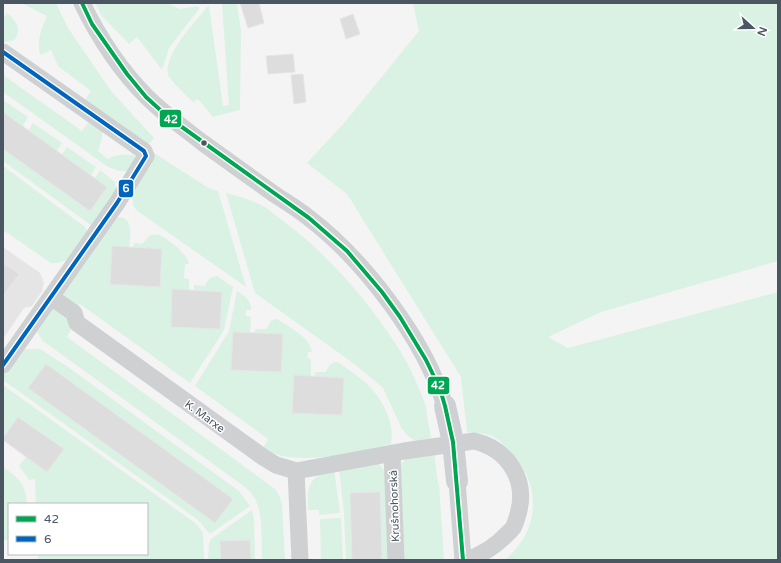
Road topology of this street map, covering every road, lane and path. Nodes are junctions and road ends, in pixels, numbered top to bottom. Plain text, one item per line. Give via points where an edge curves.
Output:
1 (82, 3) edge
2 (3, 52) edge
3 (51, 297) junction
4 (3, 365) edge
5 (445, 406) joint
6 (392, 453) junction
7 (296, 471) junction
8 (456, 481) joint
9 (300, 560) edge
10 (396, 560) edge
11 (463, 560) edge
12 (468, 560) edge

1 - 5 street via 92,24 146,97 168,117 309,218 347,252 400,317 426,360
2 - 3 street via 144,151 146,156 117,203
3 - 4 street
3 - 7 street, K. Marxe via 74,312 77,323 263,458
5 - 8 street, bridge via 453,442
6 - 7 street
6 - 10 street, Krušnohorská
6 - 12 street via 474,441 495,449 512,466 521,486 520,507 514,526 497,544
7 - 9 street
8 - 11 street

